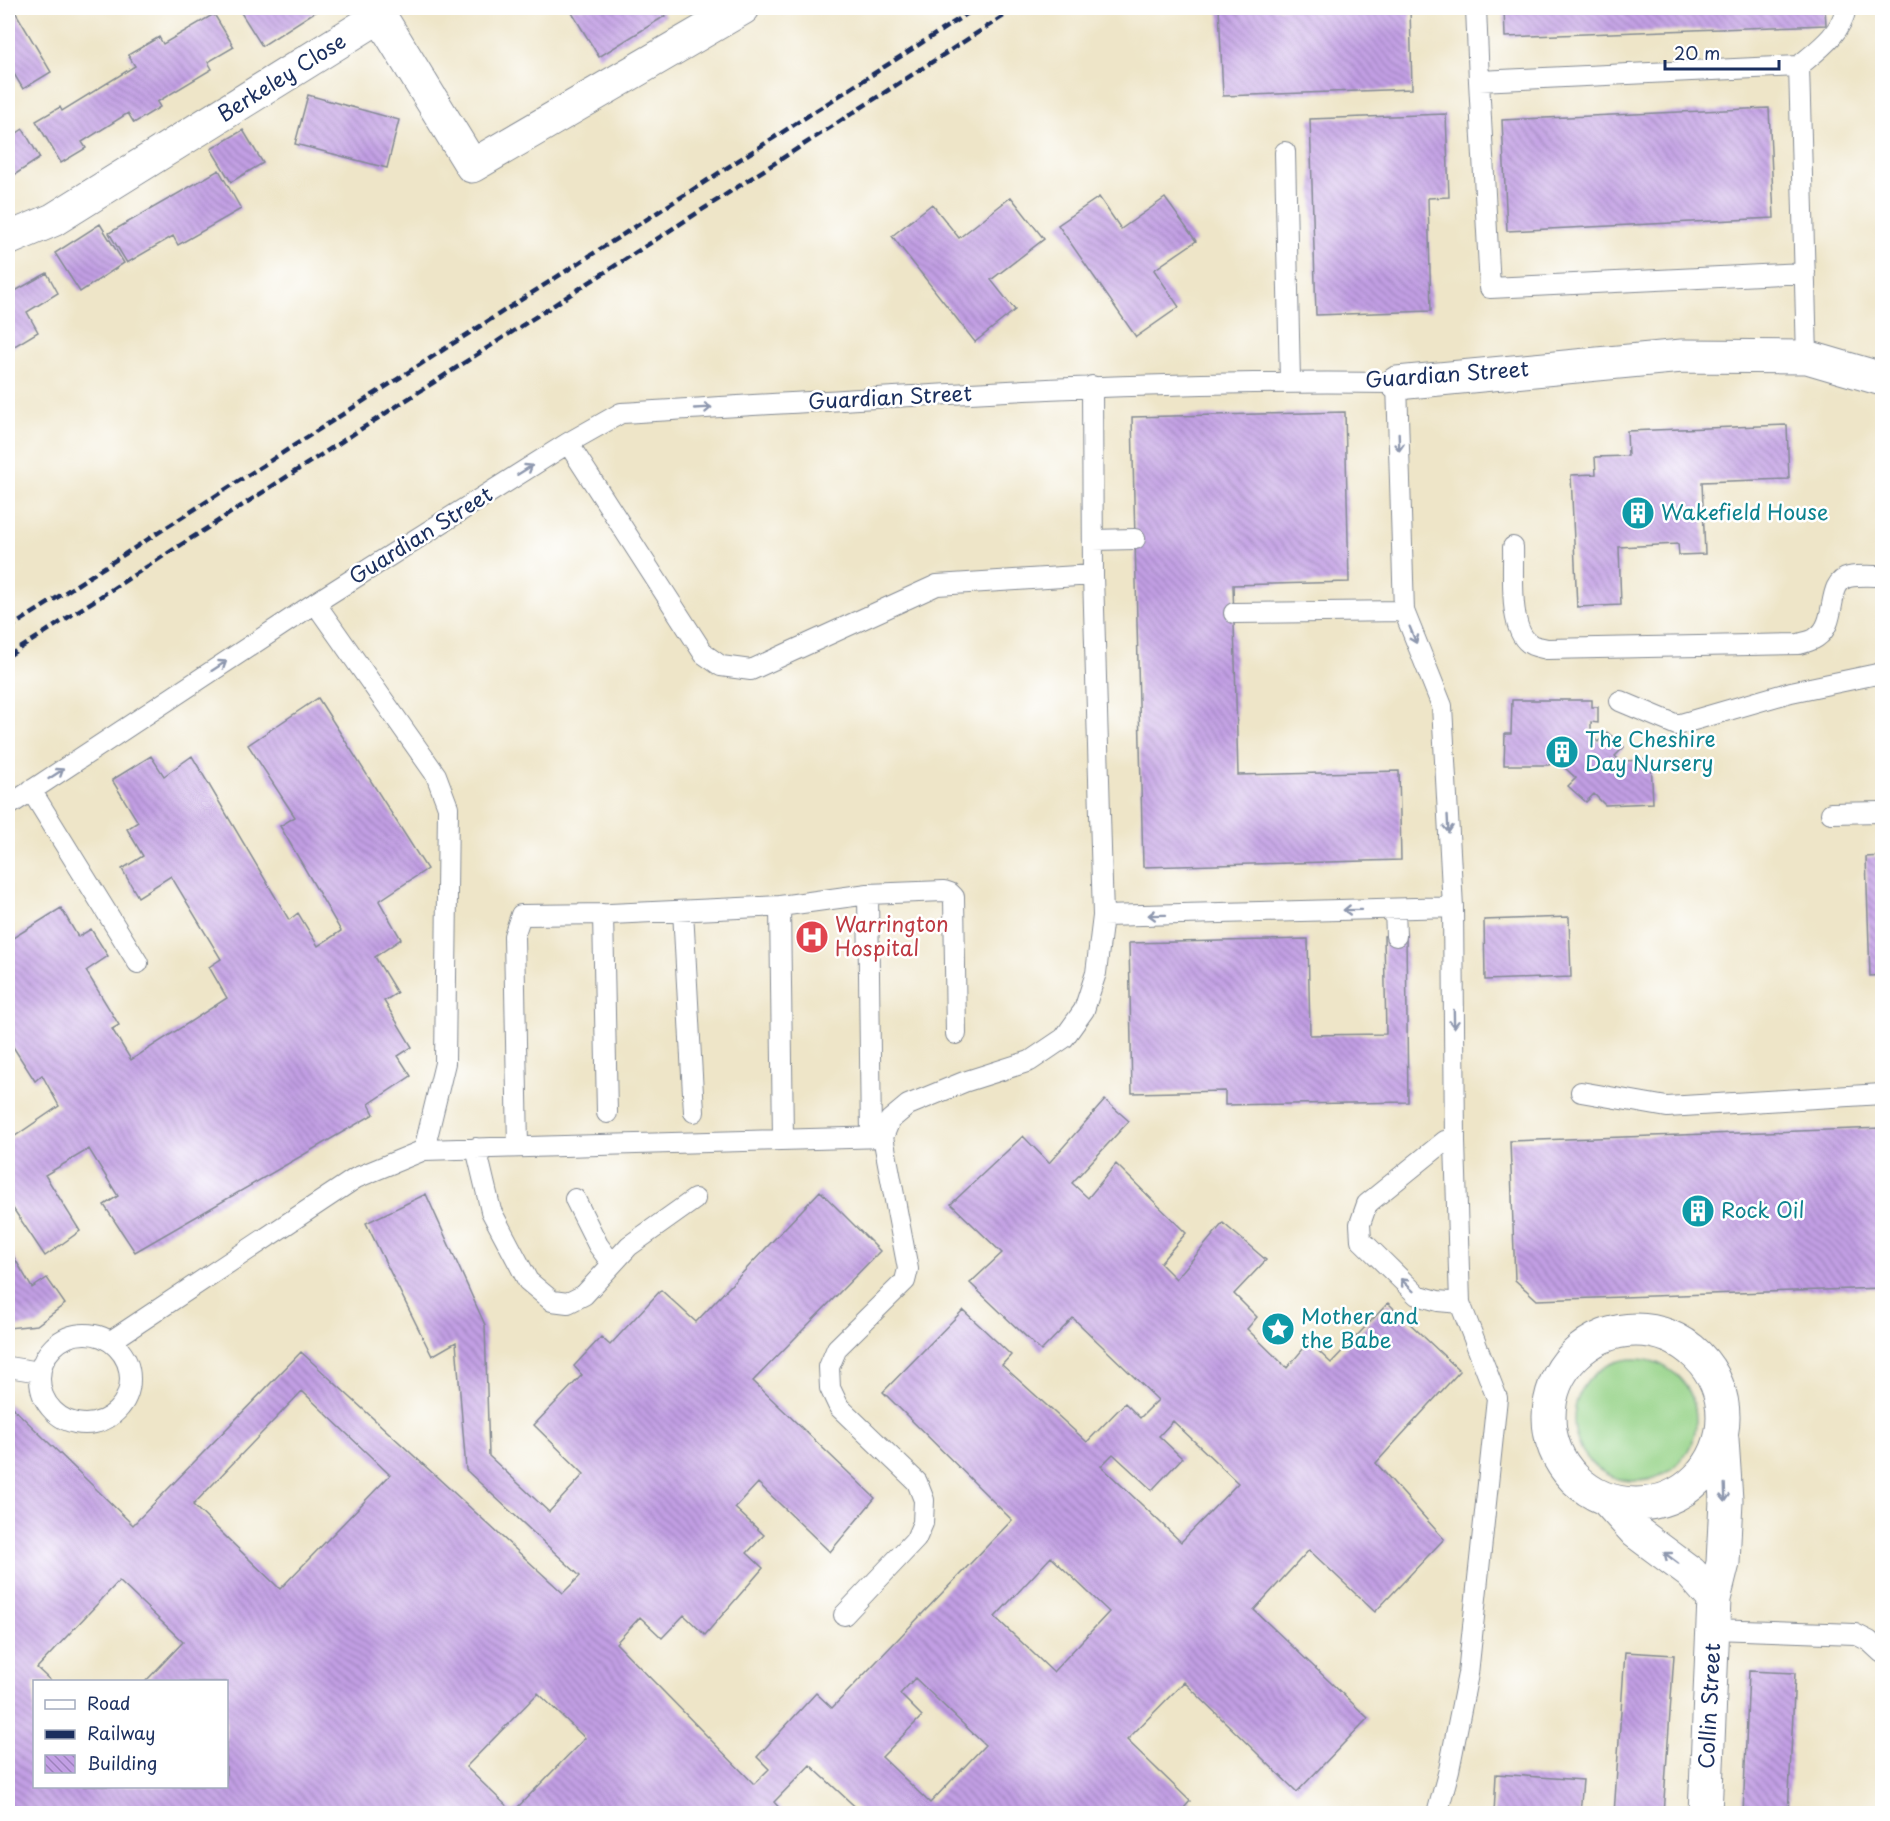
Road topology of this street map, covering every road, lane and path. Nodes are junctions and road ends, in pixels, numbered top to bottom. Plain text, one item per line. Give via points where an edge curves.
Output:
1 (744, 8) edge
2 (1476, 8) edge
3 (1846, 8) edge
4 (382, 12) edge
5 (1799, 66) junction
6 (1479, 81) junction
7 (1285, 152) dead end
8 (8, 239) edge
9 (1805, 273) junction
10 (1807, 357) junction
11 (1882, 380) edge
12 (1290, 381) junction
13 (1397, 383) junction
14 (1092, 386) junction
15 (568, 443) junction
16 (1135, 539) dead end
17 (1093, 540) junction
18 (1513, 547) dead end
19 (1093, 575) junction
20 (1882, 576) edge
21 (315, 603) junction
22 (1404, 611) junction
23 (1234, 613) dead end
24 (1882, 673) edge
25 (1620, 701) dead end
26 (32, 790) junction
27 (8, 806) edge
28 (1882, 812) edge
29 (1831, 813) dead end
30 (868, 894) junction
31 (780, 906) junction
32 (1453, 907) junction
33 (1395, 909) junction
34 (683, 910) junction
35 (603, 914) junction
36 (1103, 916) junction
37 (1396, 936) dead end
38 (138, 963) dead end
39 (956, 1034) dead end
40 (1581, 1092) dead end
41 (1882, 1094) edge
42 (694, 1112) dead end
43 (607, 1113) dead end
44 (877, 1137) junction
45 (783, 1139) junction
46 (1455, 1142) junction
47 (518, 1147) junction
48 (476, 1148) junction
49 (424, 1150) junction
50 (575, 1199) dead end
51 (695, 1199) dead end
52 (612, 1264) junction
53 (1460, 1303) junction
54 (111, 1341) junction
55 (8, 1367) edge
56 (40, 1372) junction
57 (1722, 1435) junction
58 (1607, 1500) junction
59 (1713, 1614) junction
60 (844, 1615) dead end
61 (1882, 1653) edge
62 (1437, 1814) edge
63 (1705, 1814) edge

1 - 4 street, Berkeley Close via 472,166
2 - 6 lane
3 - 5 lane via 1832,38
4 - 8 street, Berkeley Close via 53,220
5 - 6 lane
5 - 9 lane
6 - 9 lane via 1490,288
7 - 12 lane
9 - 10 lane
10 - 11 street, Guardian Street
10 - 13 street, Guardian Street via 1682,356
12 - 13 lane, Guardian Street
12 - 14 lane, Guardian Street
13 -> 22 lane
15 -> 14 lane, Guardian Street via 621,413
14 - 17 lane
15 - 19 lane via 704,654 721,666 751,670 937,585
21 -> 15 lane, Guardian Street
16 - 17 lane
17 - 19 lane
18 - 20 lane via 1515,622 1530,644 1547,649 1799,644 1817,638 1828,626 1833,593 1839,583 1847,577
19 - 36 lane
26 -> 21 lane, Guardian Street
21 - 49 lane via 436,775 448,807 445,1063
22 - 23 lane
22 -> 32 lane via 1442,706
24 - 25 lane via 1791,692 1677,726
26 - 27 lane, Guardian Street
26 - 38 lane
28 - 29 lane
30 - 31 lane
30 - 39 lane via 944,891 954,897
30 - 44 lane
31 - 34 lane
31 - 45 lane
32 - 33 lane
32 -> 46 lane
33 -> 36 lane
33 - 37 lane
34 - 35 lane
34 - 42 lane
35 - 43 lane
35 - 47 lane via 521,915 514,936
36 - 44 lane via 1093,982 1084,1010 1064,1038 1030,1061 908,1105
40 - 41 lane via 1667,1107
44 - 45 lane
44 - 60 lane via 908,1269 905,1281 837,1348 829,1367 830,1388 839,1407 917,1482 924,1500 923,1523 916,1539
45 - 47 lane
46 - 53 lane
53 -> 46 lane via 1417,1294 1361,1240 1360,1224 1367,1204 1445,1141
47 - 48 lane
48 - 49 lane
48 - 52 lane via 491,1211 528,1281 552,1301 568,1303 584,1295
49 - 54 lane via 356,1178
50 - 52 lane
51 - 52 lane via 629,1246
53 - 62 lane via 1497,1398 1468,1674
54 - 56 lane via 82,1334 68,1337 45,1357
54 - 56 lane via 129,1365 131,1380 128,1395 110,1418 81,1425 54,1413 45,1401
55 - 56 lane
57 - 58 street, Collin Street via 1711,1462 1692,1485 1666,1500 1637,1505
57 - 58 street, Collin Street via 1723,1406 1715,1379 1698,1356 1675,1339 1648,1330 1620,1332 1593,1341 1571,1359 1556,1383 1549,1411 1552,1440 1563,1466 1582,1487
57 -> 59 street, Collin Street via 1726,1500 1722,1563
59 -> 58 street, Collin Street via 1691,1573 1636,1532
59 - 61 lane via 1855,1634
59 - 63 street, Collin Street

